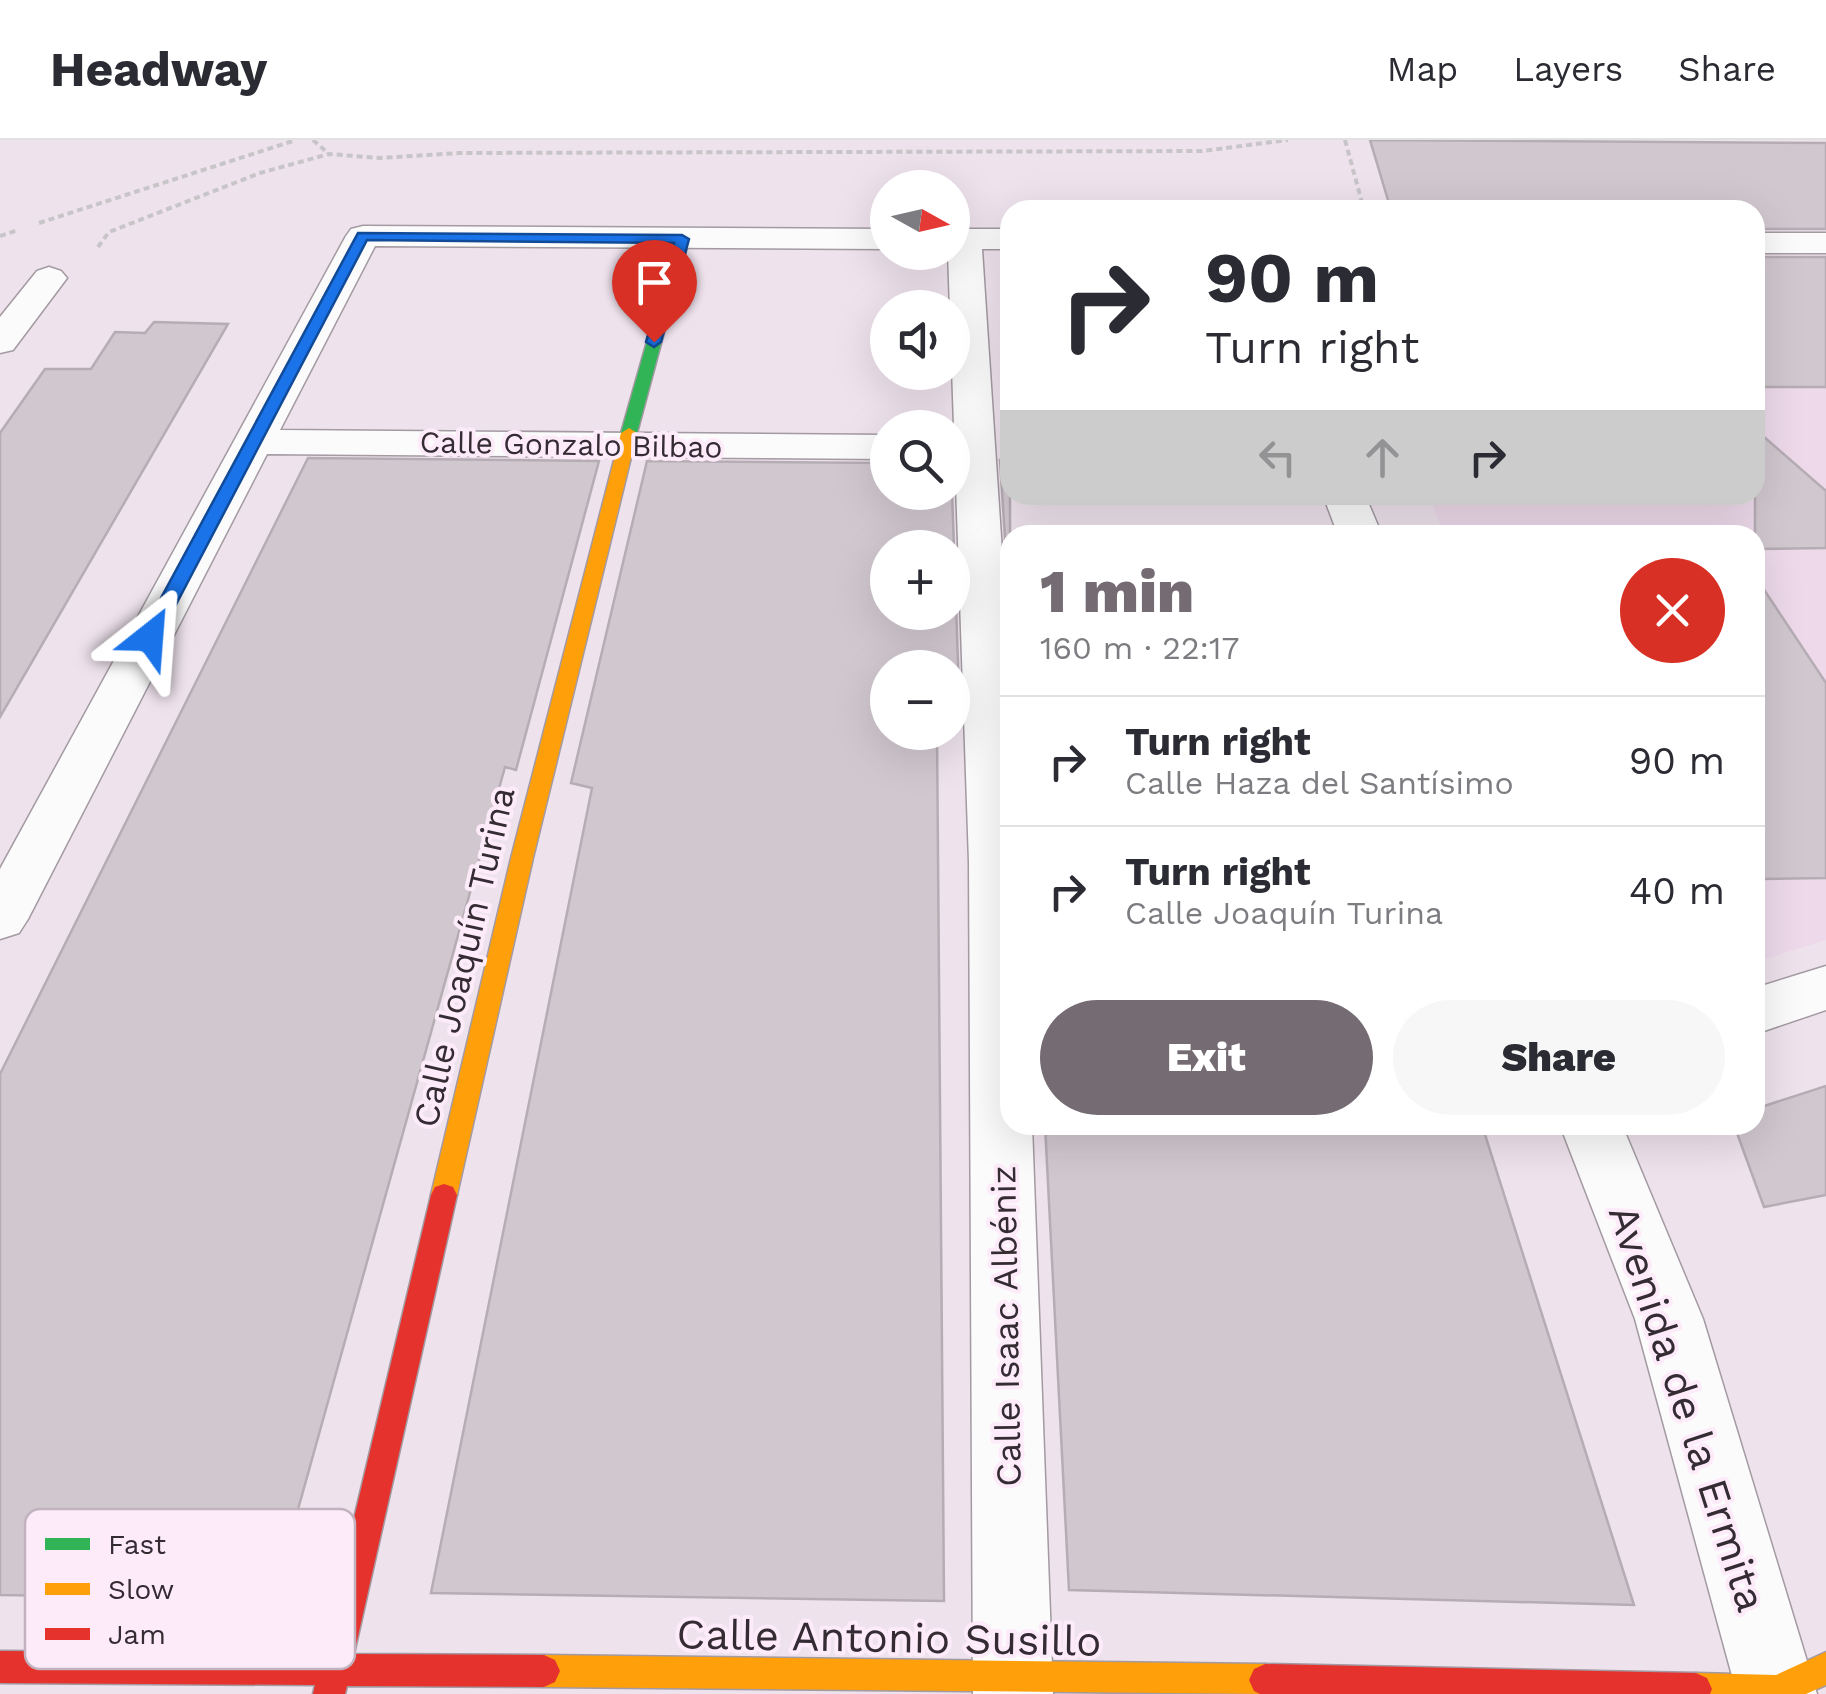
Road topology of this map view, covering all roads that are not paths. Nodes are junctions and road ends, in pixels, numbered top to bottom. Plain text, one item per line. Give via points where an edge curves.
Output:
1 (682, 239) junction
2 (870, 239) edge
3 (975, 240) edge
4 (1765, 243) edge
5 (1826, 243) edge
6 (49, 278) dead end
7 (0, 342) edge
8 (254, 442) junction
9 (625, 446) junction
10 (870, 447) edge
11 (978, 448) edge
12 (22, 832) edge
13 (0, 919) edge
14 (1826, 988) edge
15 (1765, 1008) edge
16 (1000, 1055) edge
17 (1002, 1135) edge
18 (1595, 1135) edge
19 (355, 1587) edge
20 (0, 1667) edge
21 (25, 1667) edge
22 (224, 1669) edge
23 (336, 1670) junction
24 (1013, 1684) edge
25 (1793, 1684) edge
26 (330, 1694) edge

1 - 2 street
1 - 8 street via 362,236
1 - 9 street, Calle Joaquín Turina
3 - 11 street, Calle Isaac Albéniz
4 - 5 street
6 - 7 street
8 - 9 street, Calle Gonzalo Bilbao
8 - 12 street
9 - 10 street, Calle Gonzalo Bilbao
9 - 19 street, Calle Joaquín Turina via 522,858
11 - 16 street, Calle Isaac Albéniz
12 - 13 street
14 - 15 street
17 - 24 street, Calle Isaac Albéniz
18 - 25 street, Avenida de la Ermita via 1669,1319
20 - 21 street, Calle Antonio Susillo
22 - 23 street, Calle Antonio Susillo
23 - 24 street, Calle Antonio Susillo
23 - 26 street, Calle Joaquín Turina
24 - 25 street, Calle Antonio Susillo

